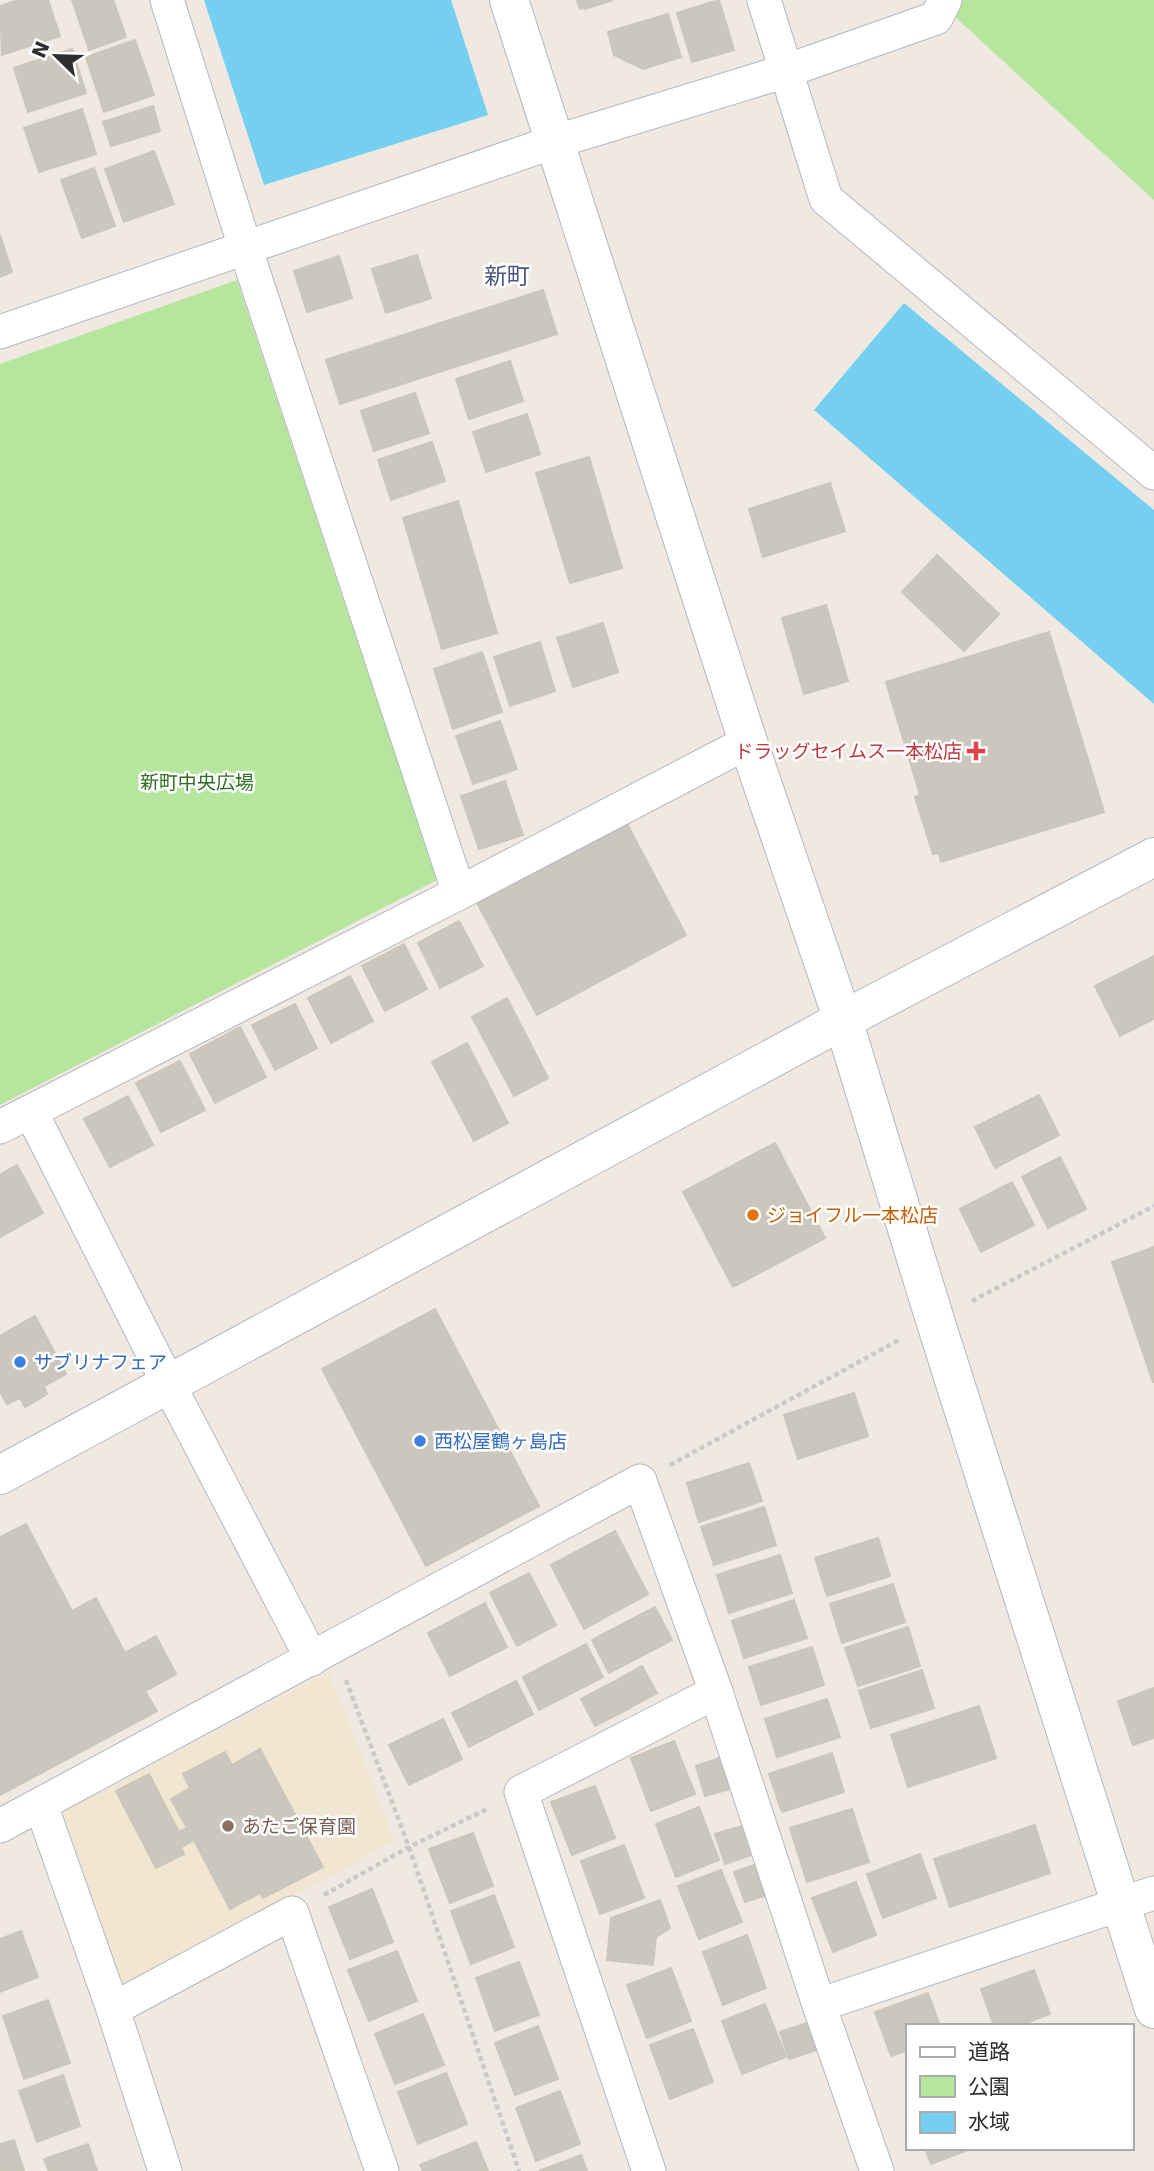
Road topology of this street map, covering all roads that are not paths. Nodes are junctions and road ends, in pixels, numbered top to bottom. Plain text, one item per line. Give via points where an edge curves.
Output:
1 (167, 0) edge
2 (509, 0) edge
3 (764, 0) edge
4 (945, 0) edge
5 (786, 71) junction
6 (554, 142) junction
7 (244, 247) junction
8 (0, 332) edge
9 (1154, 474) edge
10 (748, 742) junction
11 (1154, 857) edge
12 (459, 894) junction
13 (843, 1020) junction
14 (31, 1112) junction
15 (0, 1128) edge
16 (169, 1385) junction
17 (0, 1475) edge
18 (323, 1653) junction
19 (716, 1692) junction
20 (41, 1804) junction
21 (0, 1826) edge
22 (1137, 1899) edge
23 (819, 2005) junction
24 (113, 2009) junction
25 (1154, 2009) edge
26 (165, 2171) edge
27 (382, 2171) edge
28 (649, 2171) edge
29 (877, 2171) edge

1 - 7 street
2 - 6 street
3 - 5 street
4 - 5 street via 936,18
5 - 6 street
5 - 9 street via 826,199
6 - 7 street
6 - 10 street
7 - 8 street
7 - 12 street
10 - 12 street
10 - 13 street
11 - 13 street
12 - 14 street
13 - 16 street
13 - 22 street via 935,1320
14 - 15 street
14 - 16 street
16 - 17 street
16 - 18 street
18 - 19 street via 640,1481
18 - 20 street
19 - 23 street
19 - 28 street via 521,1792
20 - 21 street
20 - 24 street
22 - 23 street
22 - 25 street
23 - 29 street
24 - 26 street
24 - 27 street via 292,1913

